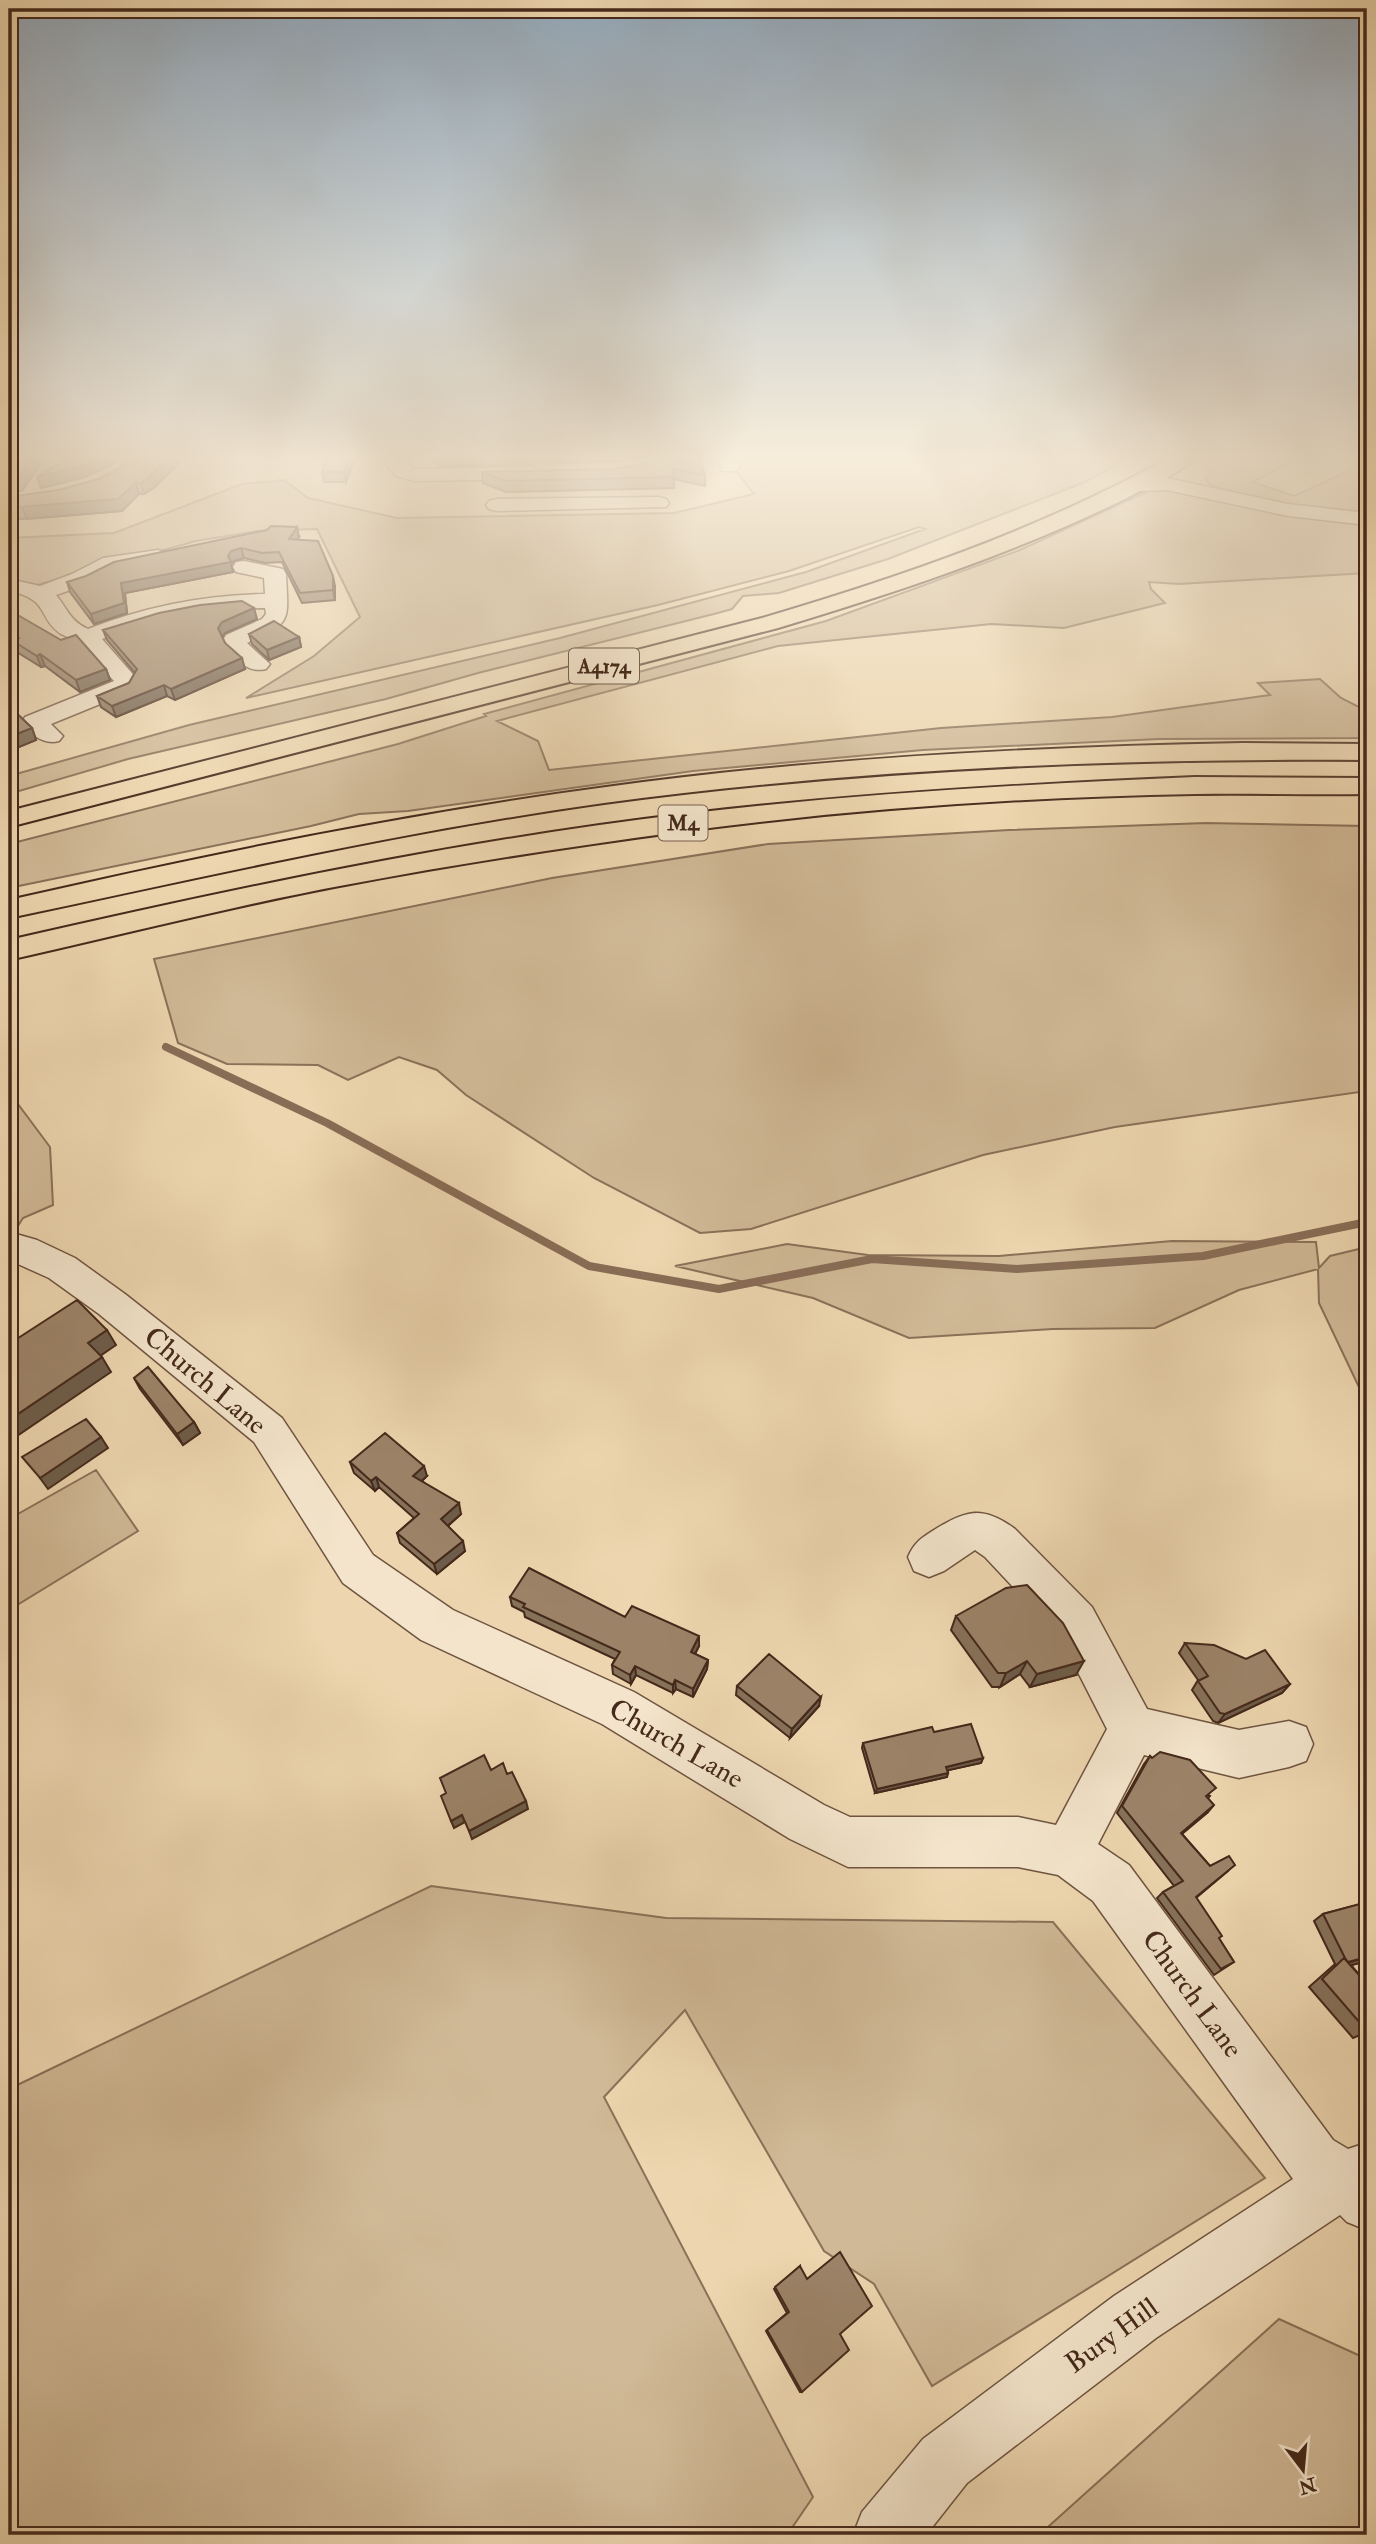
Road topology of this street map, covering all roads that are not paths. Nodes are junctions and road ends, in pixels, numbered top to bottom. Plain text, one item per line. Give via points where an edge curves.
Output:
1 (81, 579) edge
2 (275, 579) edge
3 (847, 579) edge
4 (913, 579) edge
5 (9, 585) edge
6 (37, 593) junction
7 (276, 601) junction
8 (87, 637) junction
9 (258, 664) dead end
10 (34, 723) dead end
11 (1367, 752) edge
12 (1367, 786) edge
13 (9, 800) edge
14 (9, 819) edge
15 (9, 909) edge
16 (9, 950) edge
17 (9, 1246) edge
18 (929, 1557) dead end
19 (1132, 1730) junction
20 (1289, 1744) dead end
21 (1068, 1853) junction
22 (1359, 2184) edge
23 (885, 2535) edge

1 - 6 street
2 - 7 street
3 - 13 highway, A4174 via 682,630
4 - 14 highway, A4174 via 770,623
5 - 6 street
6 - 8 street via 49,600 69,629
7 - 8 street via 214,604 115,625
7 - 9 street via 277,615 270,624 234,640 240,651
8 - 10 street via 121,673 124,686
11 - 15 highway, M4 via 1111,754 723,781 572,799 376,831 185,868
12 - 16 highway, M4 via 1138,786 762,813 393,866
17 - 21 street, Church Lane via 82,1282 268,1430 358,1569 437,1625 618,1708 848,1842 1018,1842
18 - 19 street via 969,1531 986,1532 1000,1543 1076,1622
19 - 20 street via 1238,1754
19 - 21 street
21 - 22 street, Church Lane via 1111,1883 1313,2160
22 - 23 street, Bury Hill via 1135,2317 946,2461

